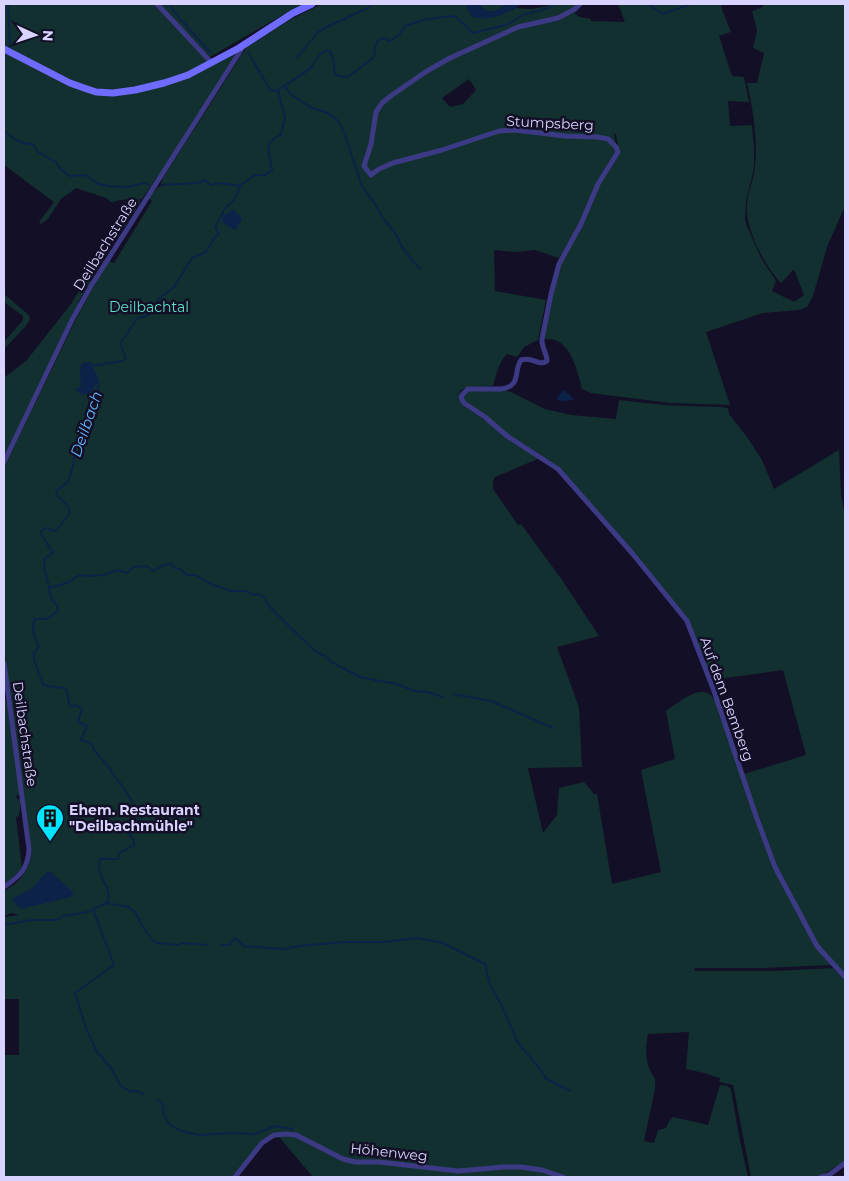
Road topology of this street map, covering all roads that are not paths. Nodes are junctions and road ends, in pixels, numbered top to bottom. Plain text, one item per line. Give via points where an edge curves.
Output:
1 (157, 4) edge
2 (312, 4) edge
3 (580, 4) edge
4 (239, 48) junction
5 (4, 49) edge
6 (211, 62) junction
7 (542, 458) joint
8 (4, 462) edge
9 (4, 663) edge
10 (4, 887) edge
11 (845, 977) edge
12 (845, 1163) edge
13 (234, 1177) edge
14 (563, 1177) edge
15 (821, 1177) edge

1 - 6 street
2 - 4 main road
3 - 7 street, Stumpsberg via 558,18 518,27 450,58 392,95 376,112 364,166 371,175 393,163 499,131 597,137 608,139 616,147 618,152 598,184 559,264 542,339 548,361 542,364 524,359 519,362 515,381 509,386 468,390 461,398 507,436
4 - 6 main road
4 - 8 street, Deilbachstraße via 241,50 91,286
5 - 6 main road via 70,83 105,93 157,86 188,75
7 - 11 street, Auf dem Bemberg via 558,469 578,491 687,621 775,867 817,946
9 - 10 street, Deilbachstraße via 29,849 29,858 21,874
12 - 15 street
13 - 14 street, Höhenweg via 262,1143 274,1135 285,1134 354,1162 458,1171 521,1166

